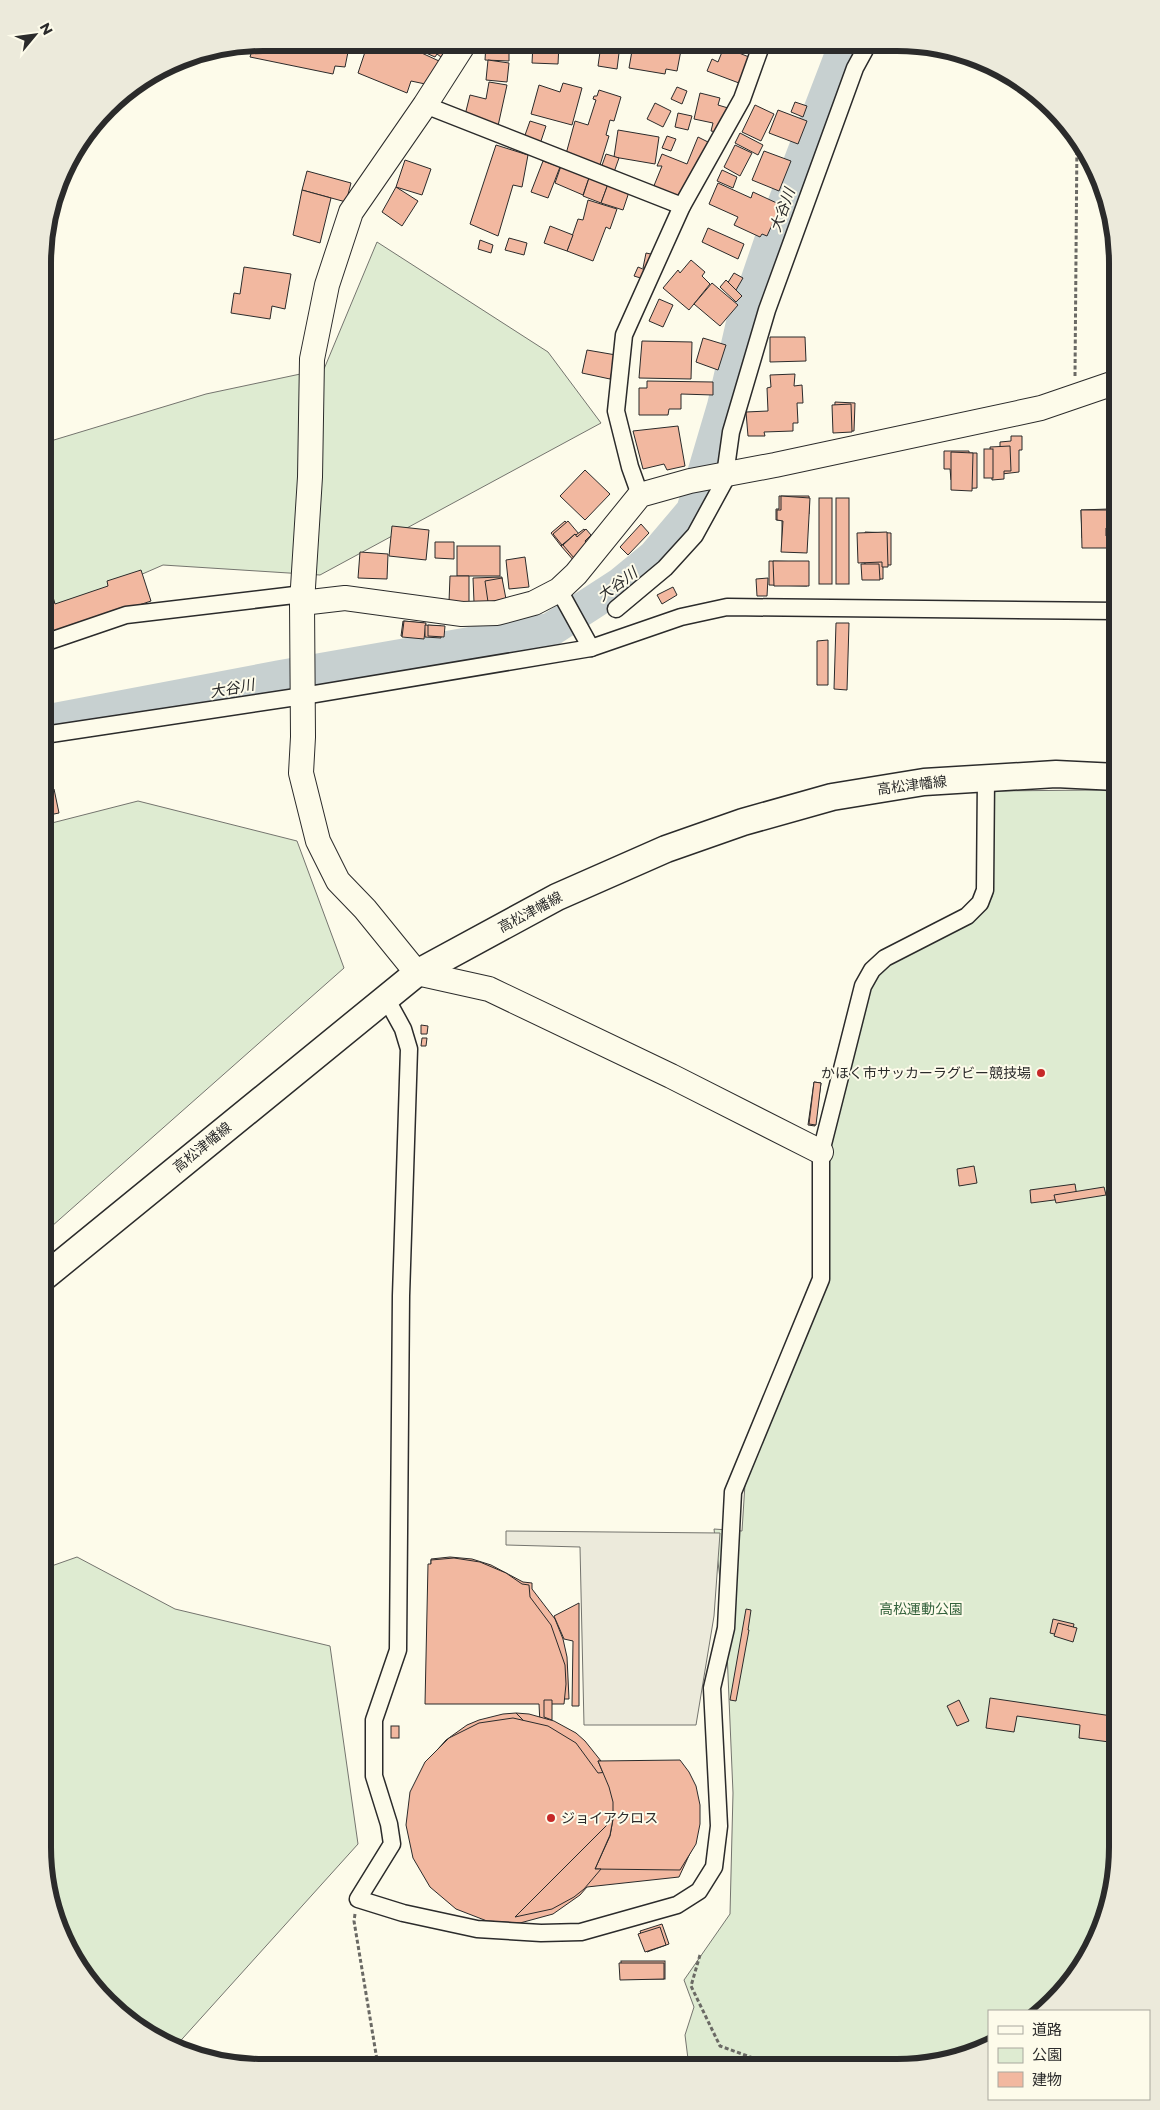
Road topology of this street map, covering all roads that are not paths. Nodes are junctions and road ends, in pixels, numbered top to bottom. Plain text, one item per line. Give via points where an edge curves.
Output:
1 (460, 51) edge
2 (759, 51) edge
3 (865, 51) edge
4 (425, 106) junction
5 (682, 206) junction
6 (1109, 385) edge
7 (722, 475) junction
8 (640, 495) junction
9 (563, 597) junction
10 (302, 598) junction
11 (616, 609) dead end
12 (1109, 611) edge
13 (51, 641) edge
14 (589, 644) junction
15 (303, 695) junction
16 (51, 734) edge
17 (1109, 777) edge
18 (986, 778) junction
19 (417, 973) junction
20 (386, 998) junction
21 (821, 1152) junction
22 (51, 1271) edge

1 - 4 street
2 - 5 street via 742,99
3 - 7 street via 852,77 767,310
4 - 5 street
4 - 10 street via 351,212 327,285 312,359 310,477
5 - 8 street via 624,335 616,411
6 - 7 street via 1031,410
7 - 8 street
7 - 11 street via 724,482 695,535 664,568
8 - 9 street via 576,574
9 - 10 street via 497,613 462,614 345,598
9 - 14 street
10 - 13 street via 126,615
10 - 15 street
12 - 14 street via 727,607
14 - 15 street
15 - 16 street
15 - 19 street via 301,773 318,841 338,881
17 - 18 main road, 高松津幡線 via 1056,774
18 - 19 main road, 高松津幡線 via 924,782 832,797 743,822 659,852 557,898
18 - 21 street via 985,890 980,903 967,916 885,958 872,970 862,986
19 - 20 main road, 高松津幡線
19 - 21 street via 489,989
20 - 21 street via 403,1029 409,1049 401,1296 398,1650 374,1720 374,1776 392,1844 358,1899 477,1929 581,1932 677,1905 699,1891 714,1868 719,1826 712,1688 726,1628 733,1492 821,1279
20 - 22 main road, 高松津幡線

